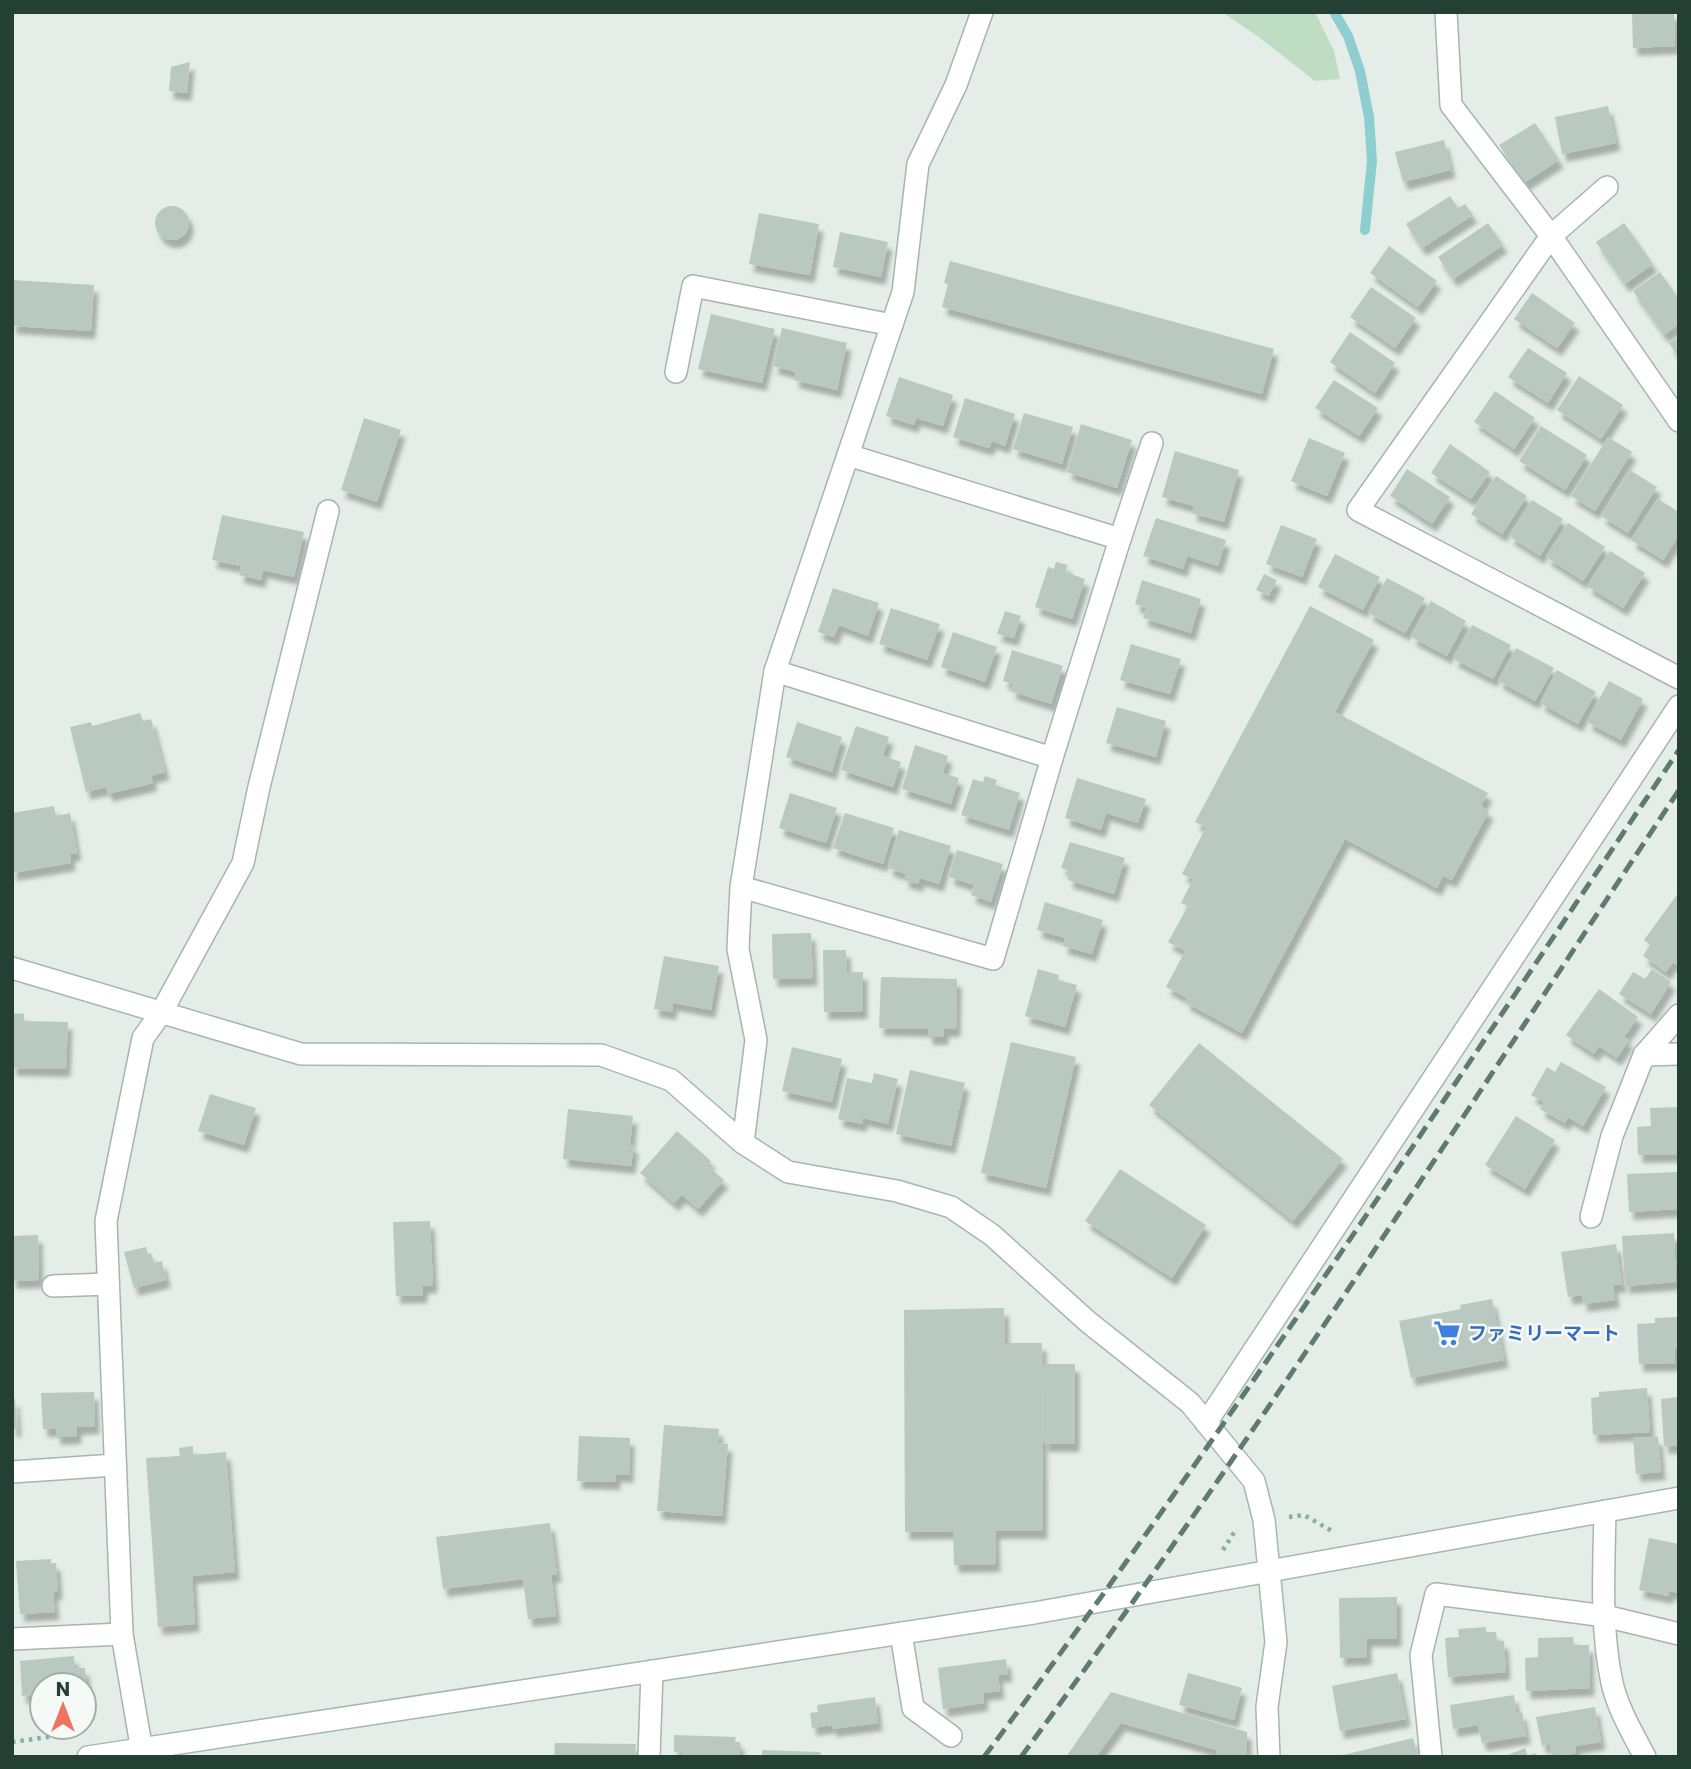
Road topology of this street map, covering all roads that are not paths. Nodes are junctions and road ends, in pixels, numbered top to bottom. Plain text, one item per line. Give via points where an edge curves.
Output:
1 (982, 12) edge
2 (1446, 12) edge
3 (1608, 187) dead end
4 (1550, 236) junction
5 (892, 325) junction
6 (676, 372) dead end
7 (1679, 421) edge
8 (1152, 443) dead end
9 (848, 455) junction
10 (328, 511) dead end
11 (1120, 538) junction
12 (775, 671) junction
13 (1679, 678) edge
14 (1679, 706) edge
15 (1052, 758) junction
16 (741, 887) junction
17 (12, 968) edge
18 (161, 1013) junction
19 (1679, 1015) edge
20 (1679, 1054) edge
21 (1643, 1055) junction
22 (743, 1143) junction
23 (1591, 1217) dead end
24 (108, 1284) junction
25 (53, 1286) dead end
26 (1206, 1423) junction
27 (115, 1465) junction
28 (12, 1472) edge
29 (1679, 1498) edge
30 (1605, 1511) junction
31 (1269, 1570) junction
32 (1605, 1616) junction
33 (901, 1633) junction
34 (122, 1634) junction
35 (1679, 1634) edge
36 (12, 1639) edge
37 (652, 1671) junction
38 (951, 1736) dead end
39 (142, 1753) edge
40 (88, 1757) edge
41 (649, 1757) edge
42 (1269, 1757) edge
43 (1430, 1757) edge
44 (1645, 1757) edge

1 - 5 street via 956,85 918,164 903,292
2 - 4 street via 1451,105
3 - 4 street
4 - 7 street
4 - 13 street via 1358,510
5 - 6 street via 693,286
5 - 9 street
8 - 11 street
9 - 11 street
9 - 12 street
10 - 18 street via 243,863
11 - 15 street
12 - 15 street
12 - 16 street
14 - 26 street
15 - 16 street via 993,959
16 - 22 street via 738,949 756,1040
17 - 18 street
18 - 22 street via 301,1054 601,1055 671,1080
18 - 24 street via 143,1038 106,1221
19 - 21 street
20 - 21 street
21 - 23 street via 1612,1136
22 - 26 street via 788,1172 897,1191 951,1207 992,1235 1087,1321 1190,1403
24 - 25 street
24 - 27 street
26 - 31 street via 1254,1481
27 - 28 street
27 - 34 street
29 - 30 street
30 - 31 street
30 - 32 street
31 - 33 street
31 - 42 street via 1276,1642 1267,1707
32 - 35 street
32 - 43 street via 1436,1594 1421,1655
32 - 44 street via 1612,1686
33 - 37 street
33 - 38 street via 913,1707
34 - 36 street
34 - 39 street
37 - 39 street
37 - 41 street
39 - 40 street

